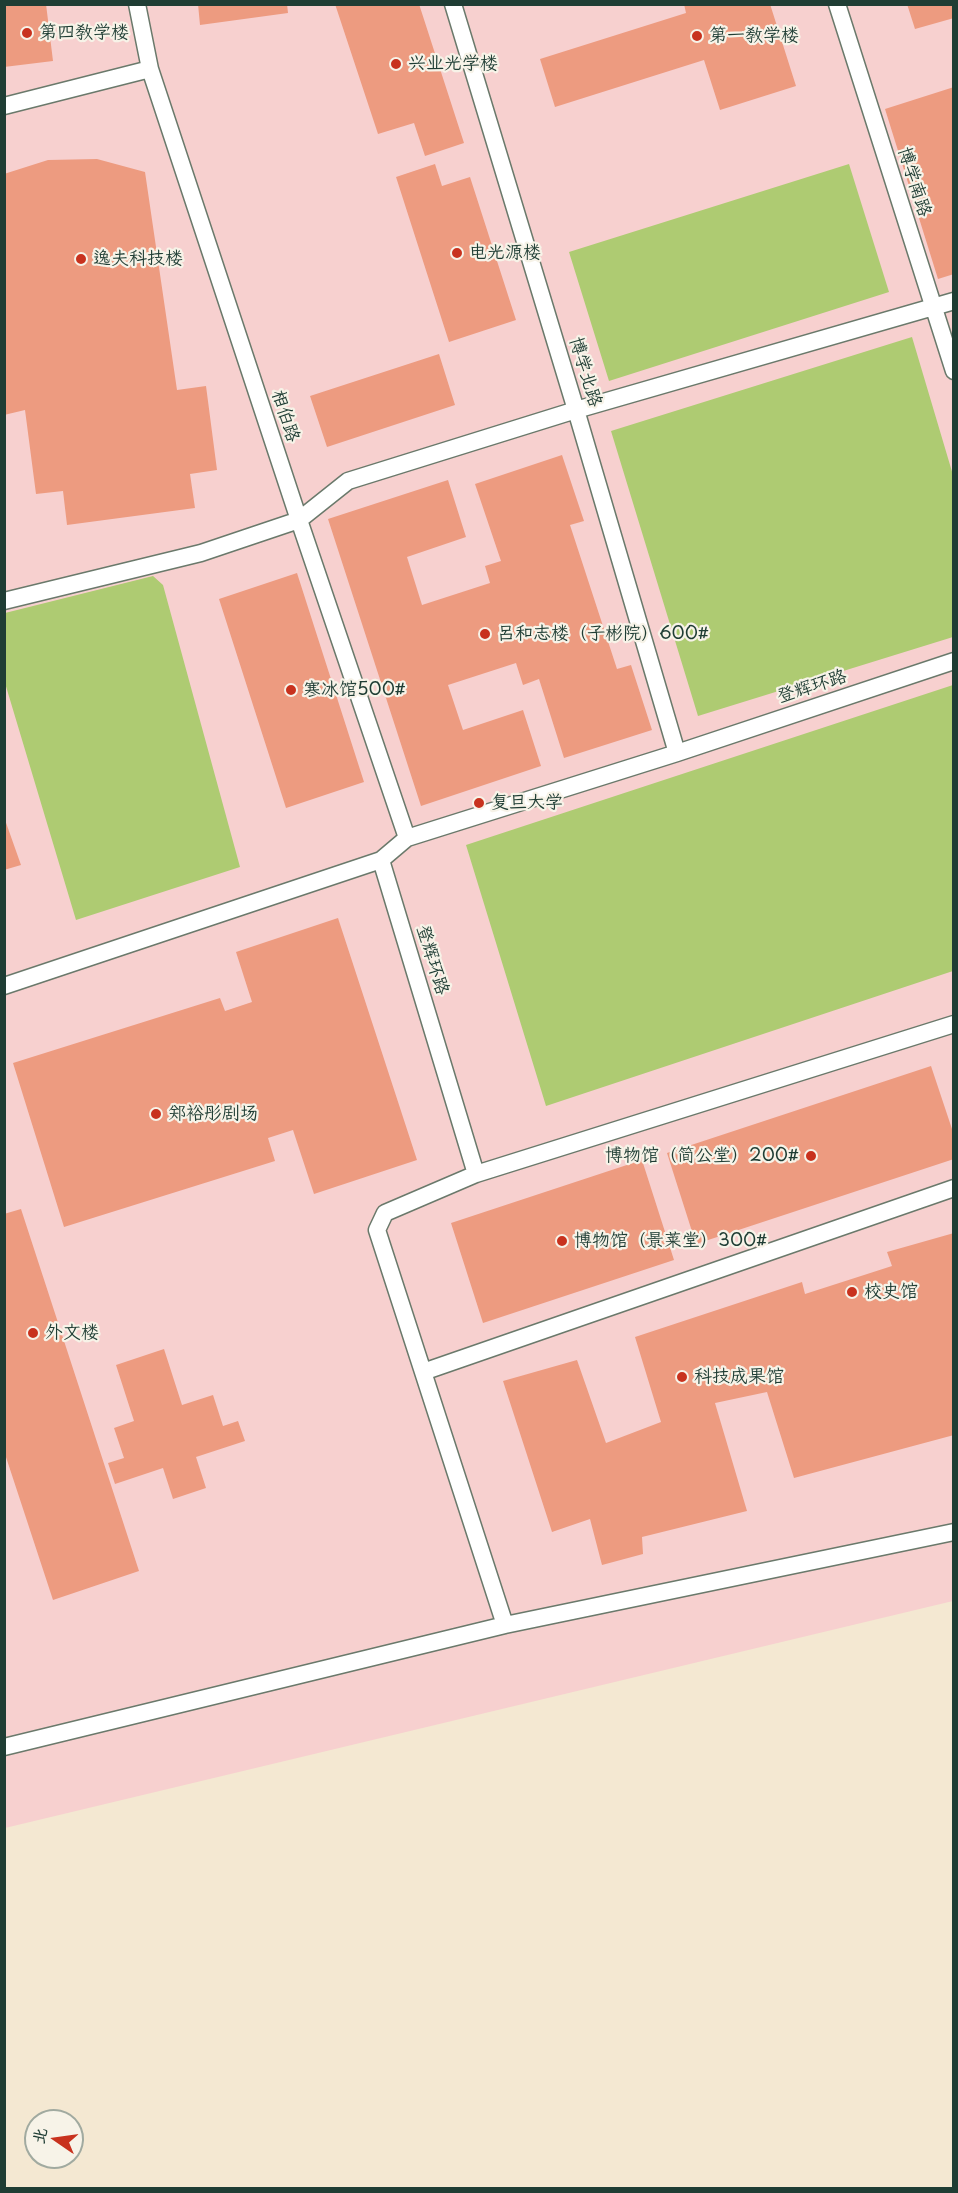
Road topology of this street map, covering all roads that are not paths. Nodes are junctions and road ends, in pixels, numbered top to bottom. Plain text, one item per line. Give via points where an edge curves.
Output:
1 (137, 4) edge
2 (453, 4) edge
3 (837, 4) edge
4 (150, 69) junction
5 (4, 105) edge
6 (954, 301) edge
7 (933, 307) junction
8 (954, 371) edge
9 (576, 410) junction
10 (299, 520) junction
11 (4, 601) edge
12 (954, 661) edge
13 (676, 753) junction
14 (407, 838) junction
15 (381, 860) junction
16 (4, 986) edge
17 (954, 1024) edge
18 (476, 1174) junction
19 (954, 1188) edge
20 (423, 1372) junction
21 (954, 1532) edge
22 (505, 1625) junction
23 (4, 1747) edge

1 - 4 lane, 相伯路
2 - 9 lane, 博学北路
3 - 7 lane, 博学南路
4 - 5 lane
4 - 10 lane, 相伯路
6 - 7 lane
7 - 8 lane, 博学南路
7 - 9 lane
9 - 10 lane via 348,481
9 - 13 lane, 博学北路
10 - 11 lane via 201,553
10 - 14 lane, 相伯路
12 - 13 lane, 登辉环路
13 - 14 lane, 登辉环路
14 - 15 lane, 登辉环路
15 - 16 lane
15 - 18 lane, 登辉环路
17 - 18 lane
18 - 20 lane via 385,1214 377,1230
19 - 20 lane
20 - 22 lane
21 - 22 lane
22 - 23 lane

